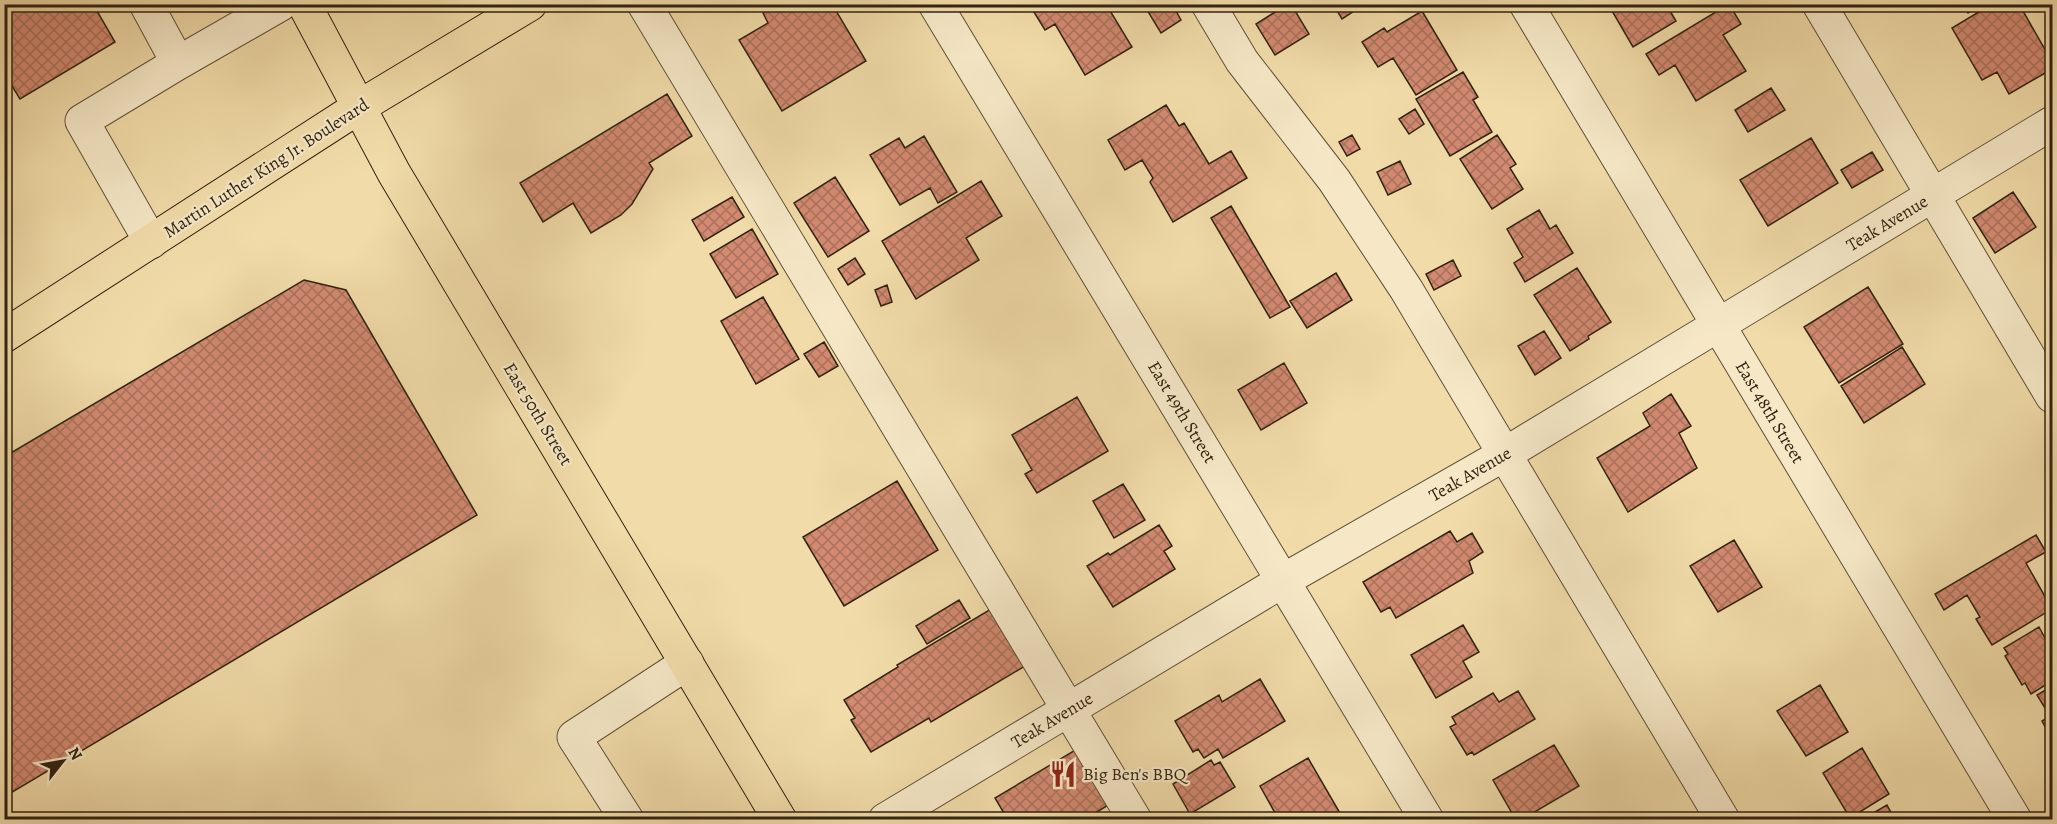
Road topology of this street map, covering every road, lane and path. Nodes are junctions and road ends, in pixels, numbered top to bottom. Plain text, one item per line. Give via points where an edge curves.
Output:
1 (146, 4) edge
2 (281, 4) edge
3 (304, 4) edge
4 (530, 4) edge
5 (644, 4) edge
6 (935, 4) edge
7 (1208, 4) edge
8 (1526, 4) edge
9 (1819, 4) edge
10 (178, 63) junction
11 (359, 107) junction
12 (2052, 123) edge
13 (1932, 195) junction
14 (151, 242) junction
15 (1718, 325) junction
16 (4, 336) edge
17 (2052, 396) edge
18 (1505, 454) junction
19 (1284, 580) junction
20 (687, 663) junction
21 (1070, 710) junction
22 (627, 819) edge
23 (780, 819) edge
24 (885, 819) edge
25 (1136, 819) edge
26 (1427, 819) edge
27 (1723, 819) edge
28 (2015, 819) edge

1 - 10 street
2 - 10 street
3 - 11 main road, East 50th Street
4 - 11 main road, Martin Luther King Jr. Boulevard
5 - 21 street
6 - 19 street, East 49th Street
7 - 18 street via 1242,61 1347,200 1406,289
8 - 15 street, East 48th Street
9 - 13 street
10 - 14 street via 82,121
11 - 14 main road, Martin Luther King Jr. Boulevard
11 - 20 main road, East 50th Street via 400,183
12 - 13 street, Teak Avenue
13 - 15 street, Teak Avenue
13 - 17 street
14 - 16 main road, Martin Luther King Jr. Boulevard
15 - 18 street, Teak Avenue
15 - 28 street, East 48th Street
18 - 19 street, Teak Avenue
18 - 27 street
19 - 21 street, Teak Avenue
19 - 26 street, East 49th Street
20 - 22 street via 574,737
20 - 23 main road, East 50th Street
21 - 24 street, Teak Avenue
21 - 25 street

